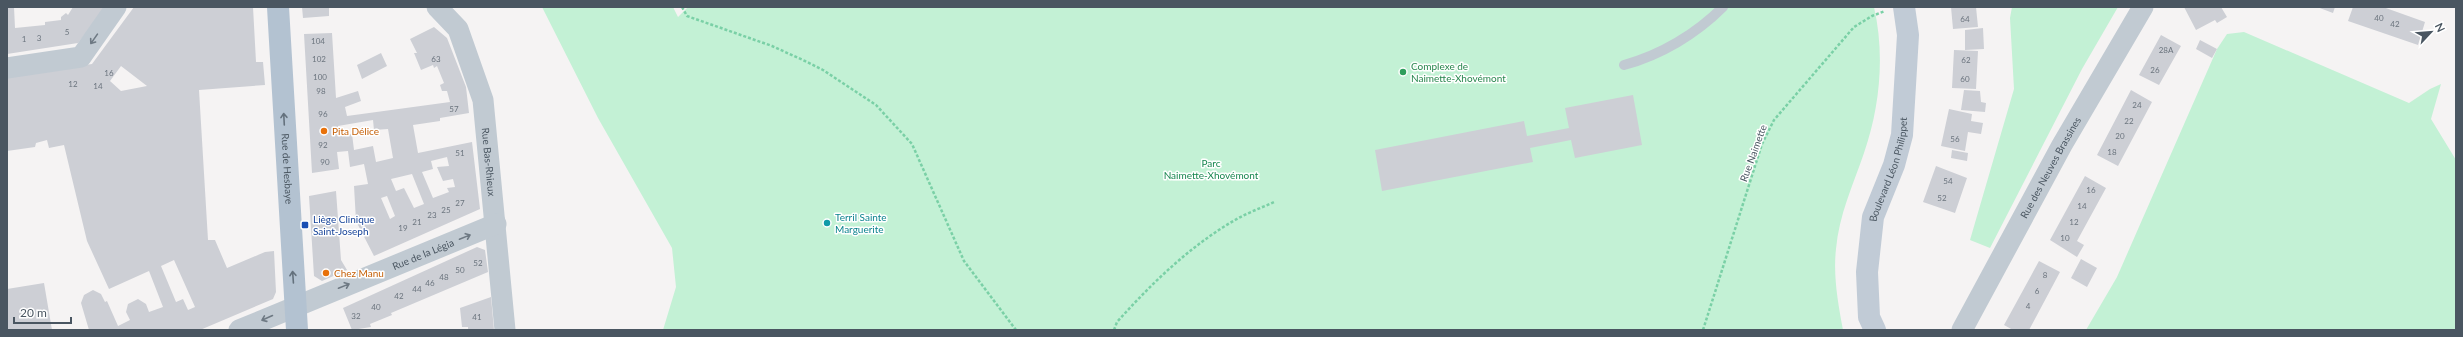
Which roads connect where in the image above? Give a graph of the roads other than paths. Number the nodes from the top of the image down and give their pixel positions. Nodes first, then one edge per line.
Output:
1 (116, 7) edge
2 (278, 7) edge
3 (436, 7) edge
4 (1723, 7) edge
5 (2143, 7) edge
6 (1897, 8) edge
7 (1624, 65) dead end
8 (7, 68) edge
9 (496, 224) junction
10 (295, 306) junction
11 (239, 330) edge
12 (297, 330) edge
13 (505, 330) edge
14 (1875, 330) edge
15 (1962, 330) edge

1 -> 8 street
10 -> 2 main road, Rue de Hesbaye
3 - 9 street, Rue Bas-Rhieux
4 - 7 lane
5 - 15 street, Rue des Neuves Brassines
6 - 14 street, Boulevard Léon Philippet
10 -> 9 street, Rue de la Légia
9 - 13 street, Rue Bas-Rhieux
10 -> 11 street, Rue de la Légia
10 - 12 main road, Rue de Hesbaye

